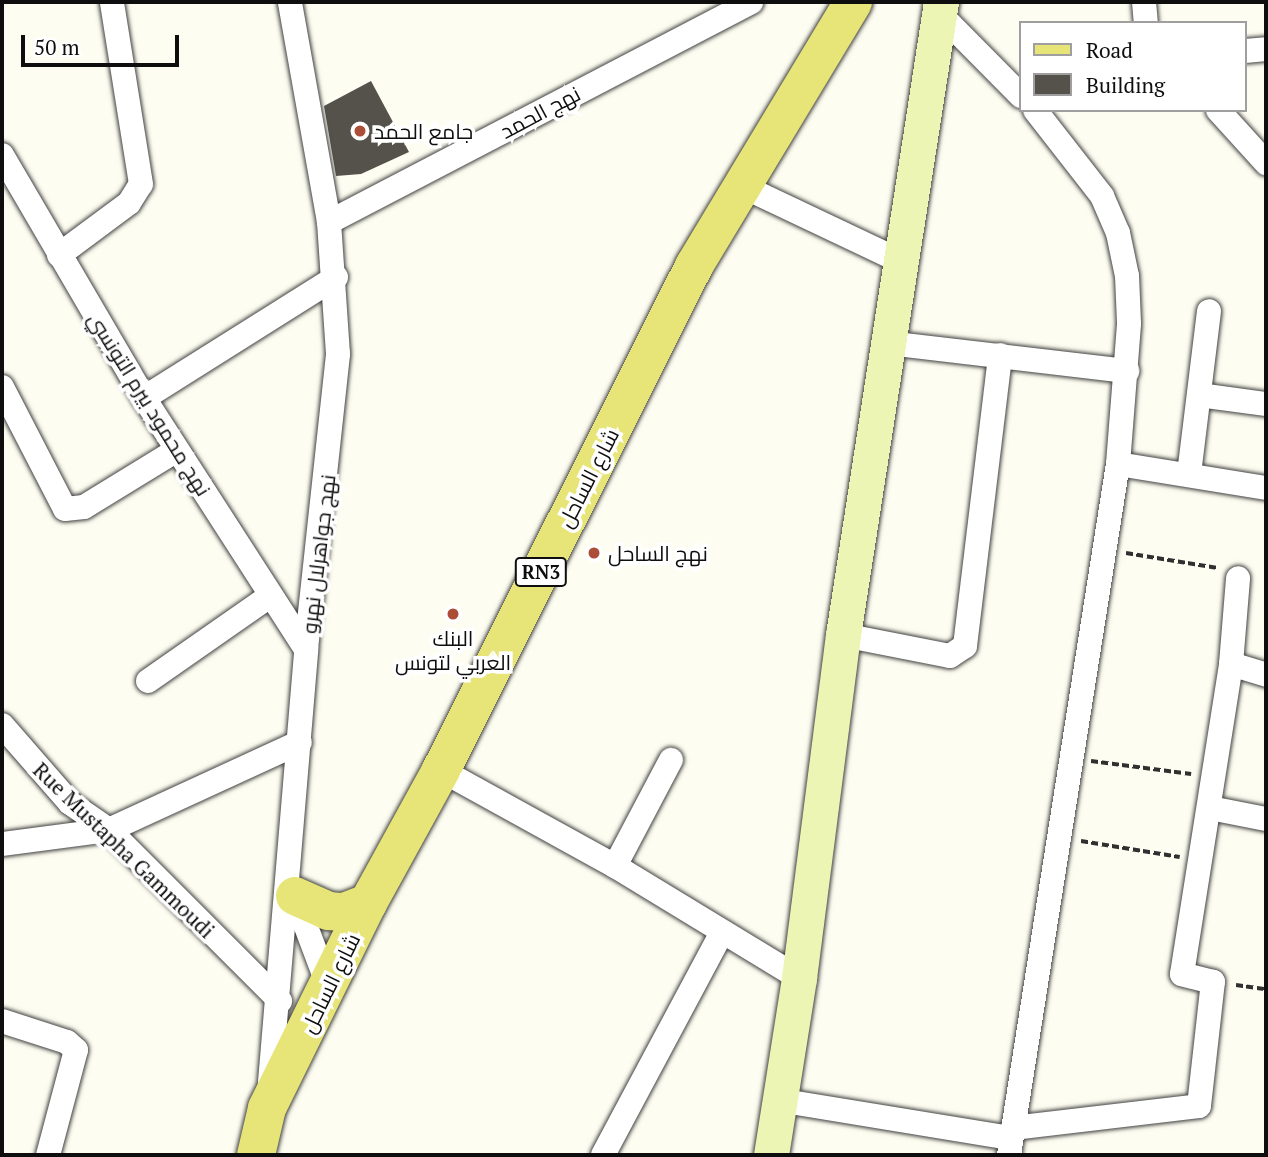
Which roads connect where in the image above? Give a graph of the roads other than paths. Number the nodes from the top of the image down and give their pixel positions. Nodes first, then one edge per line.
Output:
1 (111, 2) edge
2 (290, 2) edge
3 (751, 2) edge
4 (853, 2) edge
5 (1144, 2) edge
6 (940, 7) edge
7 (1146, 21) edge
8 (1266, 49) edge
9 (1247, 51) edge
10 (1020, 95) edge
11 (1220, 112) edge
12 (1051, 115) edge
13 (2, 155) edge
14 (1266, 163) edge
15 (740, 185) junction
16 (328, 222) junction
17 (59, 256) junction
18 (904, 263) junction
19 (336, 277) junction
20 (1209, 311) dead end
21 (888, 343) junction
22 (1000, 355) junction
23 (1127, 371) junction
24 (2, 387) edge
25 (1199, 395) junction
26 (144, 398) junction
27 (1266, 404) edge
28 (177, 450) junction
29 (1118, 464) junction
30 (1189, 474) junction
31 (1266, 488) edge
32 (1238, 578) road end
33 (271, 596) junction
34 (843, 635) junction
35 (306, 649) junction
36 (1231, 664) junction
37 (1266, 675) edge
38 (148, 681) dead end
39 (2, 725) edge
40 (300, 742) junction
41 (671, 761) dead end
42 (441, 770) junction
43 (1210, 808) junction
44 (1266, 819) edge
45 (109, 830) junction
46 (2, 844) edge
47 (615, 866) junction
48 (292, 887) junction
49 (368, 903) junction
50 (722, 932) junction
51 (799, 978) junction
52 (329, 988) junction
53 (280, 1001) junction
54 (2, 1021) edge
55 (778, 1100) junction
56 (267, 1108) junction
57 (1011, 1140) edge
58 (48, 1155) edge
59 (256, 1155) edge
60 (603, 1155) edge
61 (771, 1155) edge

1 - 17 street
2 - 16 street, نهج جواهرلال نهرو
3 - 16 street, نهج الحمد
4 - 15 main road, شارع الساحل / RN3
5 - 7 street
6 - 10 street
6 - 18 street
8 - 9 street
11 - 14 street
12 - 23 street
13 - 17 street, نهج محمود بيرم التونسي
15 - 18 street
15 - 42 main road, شارع الساحل / RN3
16 - 19 street, نهج جواهرلال نهرو
17 - 26 street, نهج محمود بيرم التونسي
18 - 21 street
19 - 26 street
19 - 35 street, نهج جواهرلال نهرو
20 - 25 street
21 - 22 street
21 - 34 street
22 - 23 street
22 - 34 street
23 - 29 street
24 - 28 street
25 - 27 street
25 - 30 street
26 - 28 street, نهج محمود بيرم التونسي
28 - 33 street, نهج محمود بيرم التونسي
29 - 30 street
29 - 57 street
30 - 31 street
32 - 36 street
33 - 35 street, نهج محمود بيرم التونسي
33 - 38 street
34 - 51 street
35 - 40 street, نهج جواهرلال نهرو
36 - 37 street
36 - 43 street
39 - 45 street, Rue Mustapha Gammoudi
40 - 45 street
40 - 48 street, نهج جواهرلال نهرو
41 - 47 street
42 - 47 street
42 - 49 main road, شارع الساحل / RN3
43 - 44 street
43 - 57 street
45 - 46 street
45 - 53 street, Rue Mustapha Gammoudi
47 - 50 street
48 - 49 main road
48 - 52 street
48 - 53 street, نهج جواهرلال نهرو
49 - 52 main road, شارع الساحل / RN3
50 - 51 street
50 - 60 street
51 - 55 street
52 - 56 main road, شارع الساحل / RN3
53 - 56 street, نهج جواهرلال نهرو
54 - 58 street
55 - 57 street
55 - 61 street
56 - 59 main road, شارع الساحل / RN3

